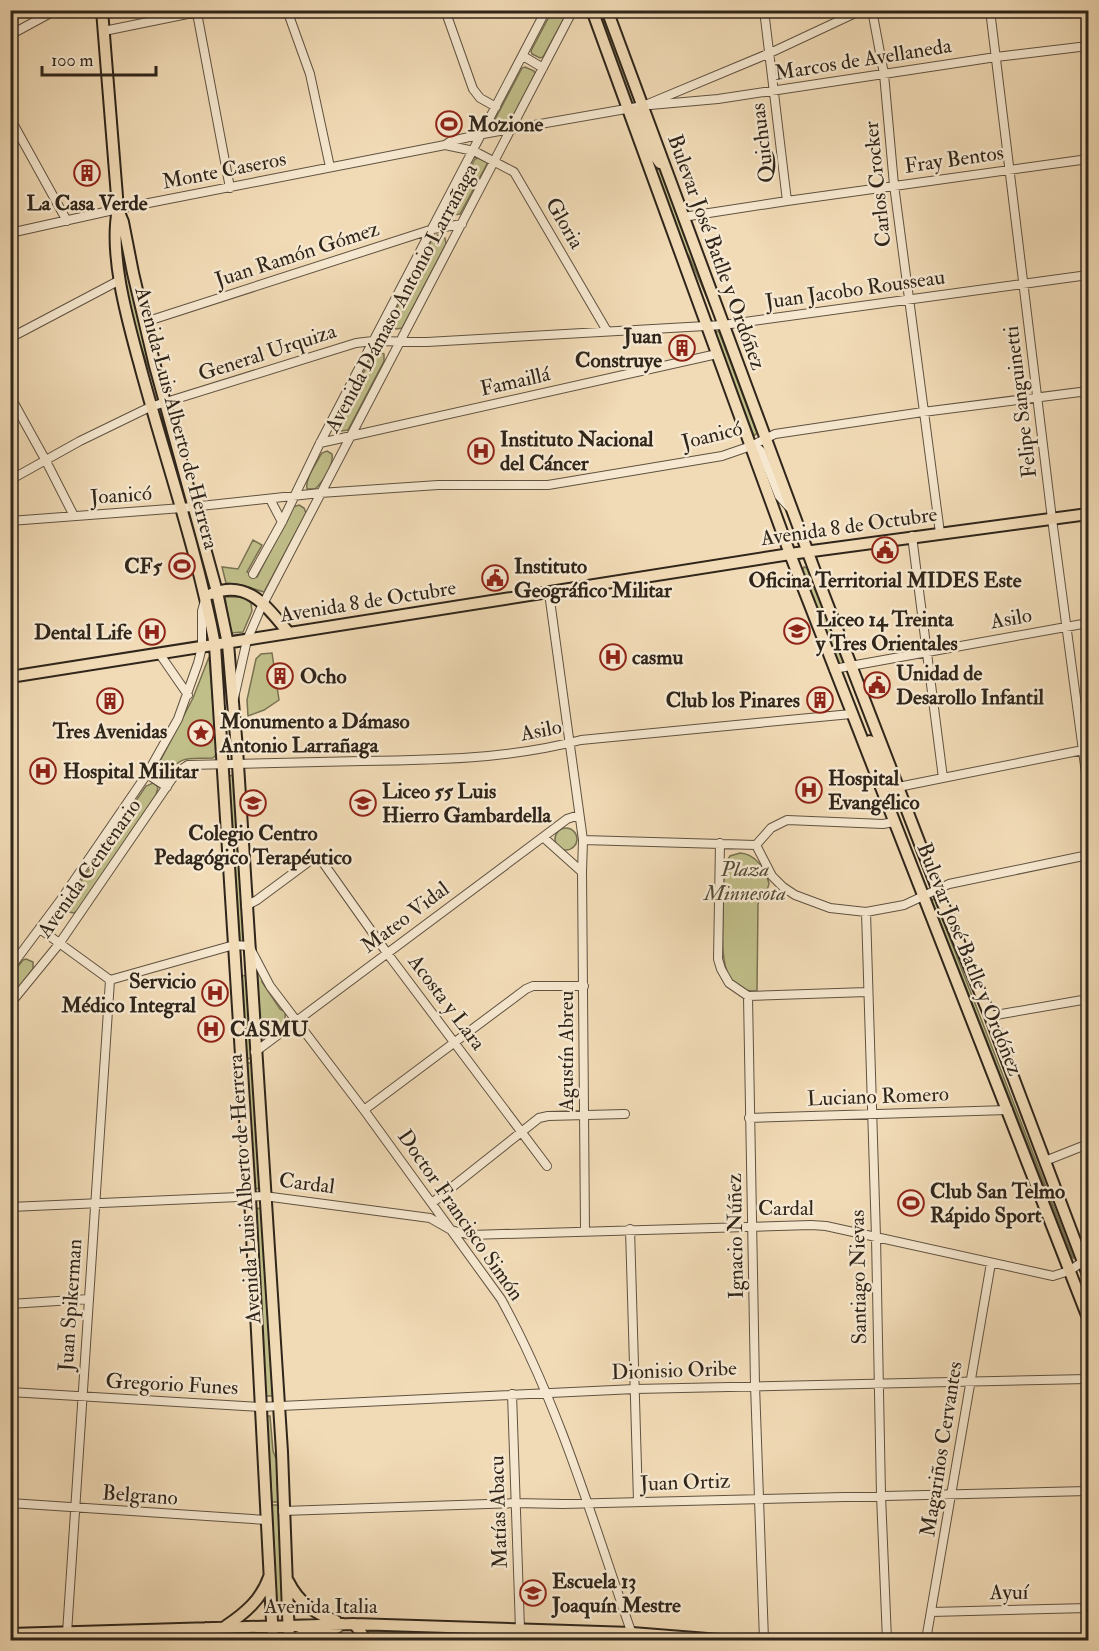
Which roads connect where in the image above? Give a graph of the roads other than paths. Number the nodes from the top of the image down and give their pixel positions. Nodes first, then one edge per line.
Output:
1 (56, 10) edge
2 (102, 10) edge
3 (207, 10) edge
4 (287, 10) edge
5 (445, 10) edge
6 (546, 10) edge
7 (573, 10) edge
8 (592, 10) edge
9 (608, 10) edge
10 (765, 10) edge
11 (862, 10) edge
12 (872, 10) edge
13 (990, 10) edge
14 (197, 13) junction
15 (104, 31) junction
16 (10, 35) edge
17 (1089, 46) edge
18 (770, 53) junction
19 (523, 56) junction
20 (996, 57) junction
21 (543, 68) junction
22 (884, 74) junction
23 (774, 91) junction
24 (643, 106) junction
25 (496, 107) junction
26 (627, 109) junction
27 (10, 117) edge
28 (512, 129) junction
29 (483, 134) junction
30 (445, 145) junction
31 (474, 151) junction
32 (1089, 159) edge
33 (496, 161) junction
34 (330, 166) junction
35 (666, 170) junction
36 (1008, 170) junction
37 (894, 185) junction
38 (230, 188) junction
39 (787, 201) junction
40 (118, 209) junction
41 (683, 217) junction
42 (67, 221) junction
43 (462, 224) junction
44 (433, 229) junction
45 (10, 233) edge
46 (677, 248) junction
47 (1089, 275) edge
48 (120, 280) junction
49 (1024, 284) junction
50 (909, 300) junction
51 (145, 322) junction
52 (723, 325) junction
53 (707, 326) junction
54 (607, 331) junction
55 (10, 338) edge
56 (373, 341) junction
57 (399, 342) junction
58 (717, 354) junction
59 (1089, 391) edge
60 (10, 396) edge
61 (1038, 398) junction
62 (166, 403) junction
63 (150, 407) junction
64 (923, 412) junction
65 (350, 436) junction
66 (765, 438) junction
67 (320, 443) junction
68 (751, 446) junction
69 (46, 461) junction
70 (10, 480) edge
71 (320, 493) junction
72 (295, 497) junction
73 (270, 500) junction
74 (195, 507) junction
75 (182, 508) junction
76 (791, 508) junction
77 (1089, 514) edge
78 (74, 516) junction
79 (1052, 519) junction
80 (10, 521) edge
81 (282, 522) junction
82 (940, 533) junction
83 (912, 536) junction
84 (808, 552) junction
85 (790, 554) junction
86 (253, 574) dead end
87 (218, 592) junction
88 (549, 592) junction
89 (205, 599) junction
90 (263, 603) junction
91 (1089, 623) edge
92 (1067, 626) junction
93 (289, 633) junction
94 (247, 640) junction
95 (228, 644) junction
96 (215, 645) junction
97 (202, 647) junction
98 (926, 651) junction
99 (159, 653) junction
100 (851, 666) junction
101 (834, 669) junction
102 (10, 677) edge
103 (188, 694) junction
104 (233, 702) junction
105 (853, 717) junction
106 (569, 743) junction
107 (1086, 749) edge
108 (224, 764) junction
109 (237, 764) junction
110 (147, 774) junction
111 (943, 778) junction
112 (167, 787) junction
113 (898, 787) junction
114 (1089, 788) edge
115 (579, 815) junction
116 (894, 822) junction
117 (543, 837) junction
118 (583, 840) junction
119 (720, 843) junction
120 (756, 845) junction
121 (1089, 855) edge
122 (582, 872) junction
123 (937, 889) junction
124 (924, 896) junction
125 (246, 906) junction
126 (866, 912) junction
127 (40, 929) junction
128 (59, 944) junction
129 (234, 945) junction
130 (249, 946) junction
131 (387, 953) junction
132 (10, 968) edge
133 (110, 980) junction
134 (584, 986) junction
135 (867, 992) junction
136 (748, 996) junction
137 (1089, 999) edge
138 (10, 1004) edge
139 (990, 1016) junction
140 (297, 1020) junction
141 (455, 1043) junction
142 (255, 1052) junction
143 (364, 1110) junction
144 (1008, 1110) junction
145 (625, 1114) dead end
146 (585, 1115) junction
147 (871, 1115) junction
148 (749, 1118) junction
149 (521, 1133) junction
150 (1089, 1144) edge
151 (1045, 1161) junction
152 (547, 1166) dead end
153 (264, 1196) junction
154 (250, 1197) junction
155 (95, 1203) junction
156 (432, 1203) junction
157 (10, 1207) edge
158 (430, 1218) junction
159 (753, 1226) junction
160 (630, 1229) junction
161 (451, 1230) junction
162 (585, 1230) junction
163 (876, 1237) junction
164 (1086, 1260) edge
165 (991, 1263) junction
166 (1069, 1271) junction
167 (1089, 1275) edge
168 (89, 1299) junction
169 (10, 1304) edge
170 (1089, 1318) edge
171 (1089, 1380) edge
172 (970, 1382) junction
173 (878, 1383) junction
174 (755, 1385) junction
175 (635, 1389) junction
176 (10, 1392) edge
177 (546, 1392) junction
178 (513, 1394) junction
179 (82, 1397) junction
180 (278, 1405) junction
181 (260, 1407) junction
182 (1089, 1491) edge
183 (951, 1493) junction
184 (881, 1495) junction
185 (759, 1498) junction
186 (638, 1501) junction
187 (10, 1503) edge
188 (515, 1503) junction
189 (586, 1503) junction
190 (75, 1509) junction
191 (283, 1511) junction
192 (267, 1520) junction
193 (271, 1574) junction
194 (286, 1577) junction
195 (1089, 1608) edge
196 (931, 1612) junction
197 (348, 1624) junction
198 (273, 1625) junction
199 (288, 1625) junction
200 (226, 1626) junction
201 (206, 1628) junction
202 (520, 1629) junction
203 (67, 1633) junction
204 (10, 1635) edge
205 (633, 1637) edge
206 (201, 1641) edge
207 (273, 1641) edge
208 (280, 1641) edge
209 (290, 1641) edge
210 (362, 1641) edge
211 (720, 1641) edge
212 (764, 1641) edge
213 (887, 1641) edge
214 (926, 1641) edge

1 - 16 street
2 - 15 main road, Avenida Luis Alberto de Herrera
3 - 14 street
4 - 34 street
5 - 25 street
6 - 19 street, Avenida Dámaso Antonio Larrañaga
7 - 21 street, Avenida Dámaso Antonio Larrañaga
8 - 26 main road, Bulevar José Batlle y Ordóñez
9 - 24 main road, Bulevar José Batlle y Ordóñez
10 - 18 street, Quichuas
11 - 18 street, Monte Caseros
12 - 22 street, Carlos Crocker
13 - 20 street, Felipe Sanguinetti
14 - 15 street
14 - 38 street
15 - 40 main road, Avenida Luis Alberto de Herrera
17 - 20 street, Marcos de Avellaneda
18 - 23 street, Quichuas
18 - 24 street, Monte Caseros
19 - 21 street
19 - 25 street, Avenida Dámaso Antonio Larrañaga
20 - 22 street, Marcos de Avellaneda
20 - 36 street, Felipe Sanguinetti
21 - 28 street, Avenida Dámaso Antonio Larrañaga
22 - 23 street, Marcos de Avellaneda
22 - 37 street, Carlos Crocker
23 - 24 street, Marcos de Avellaneda
23 - 39 street, Quichuas
24 - 26 street, Monte Caseros
24 - 35 main road, Bulevar José Batlle y Ordóñez
25 - 29 street, Avenida Dámaso Antonio Larrañaga
26 - 28 street, Monte Caseros
26 - 35 main road
26 - 46 main road, Bulevar José Batlle y Ordóñez
27 - 42 street
28 - 29 street, Monte Caseros
28 - 33 street, Avenida Dámaso Antonio Larrañaga
29 - 30 street, Monte Caseros
29 - 31 street, Avenida Dámaso Antonio Larrañaga
30 - 31 street, Monte Caseros
30 - 34 street, Monte Caseros
31 - 33 street, Gloria
31 - 44 street, Avenida Dámaso Antonio Larrañaga
32 - 36 street, Fray Bentos
33 - 43 street, Avenida Dámaso Antonio Larrañaga
33 - 54 street, Gloria
34 - 38 street, Monte Caseros
35 - 41 main road, Bulevar José Batlle y Ordóñez
36 - 37 street, Fray Bentos
36 - 49 street, Felipe Sanguinetti
37 - 39 street, Fray Bentos
37 - 50 street, Carlos Crocker
38 - 40 street, Monte Caseros
39 - 41 street, Fray Bentos
40 - 42 street, Monte Caseros
40 - 48 main road, Avenida Luis Alberto de Herrera
40 - 51 main road, Avenida Luis Alberto de Herrera
41 - 52 main road, Bulevar José Batlle y Ordóñez
42 - 45 street, Monte Caseros
43 - 44 street, Juan Ramón Gómez
43 - 57 street, Avenida Dámaso Antonio Larrañaga
44 - 51 street, Juan Ramón Gómez
44 - 56 street, Avenida Dámaso Antonio Larrañaga
46 - 52 main road
46 - 53 main road, Bulevar José Batlle y Ordóñez
47 - 49 street, Juan Jacobo Rousseau
48 - 55 street
48 - 63 main road, Avenida Luis Alberto de Herrera
49 - 50 street, Juan Jacobo Rousseau
49 - 61 street, Felipe Sanguinetti
50 - 52 street, Juan Jacobo Rousseau
50 - 64 street, Carlos Crocker
51 - 62 main road, Avenida Luis Alberto de Herrera
52 - 53 street, Juan Jacobo Rousseau
52 - 66 main road, Bulevar José Batlle y Ordóñez
53 - 54 street, Juan Jacobo Rousseau
53 - 58 main road, Bulevar José Batlle y Ordóñez
54 - 57 street, Juan Jacobo Rousseau
56 - 57 street, Juan Jacobo Rousseau
56 - 62 street, General Urquiza
56 - 67 street, Avenida Dámaso Antonio Larrañaga
57 - 65 street, Avenida Dámaso Antonio Larrañaga
58 - 65 street, Famaillá
58 - 68 main road, Bulevar José Batlle y Ordóñez
59 - 61 street, Joanicó
60 - 69 street
61 - 64 street, Joanicó
61 - 79 street, Felipe Sanguinetti
62 - 63 street, General Urquiza
62 - 74 main road, Avenida Luis Alberto de Herrera
63 - 69 street, General Urquiza
63 - 75 main road, Avenida Luis Alberto de Herrera
64 - 66 street, Joanicó
64 - 82 street, Carlos Crocker
65 - 67 street, Famaillá
65 - 71 street, Avenida Dámaso Antonio Larrañaga
66 - 68 street, Joanicó
66 - 76 main road, Bulevar José Batlle y Ordóñez
67 - 72 street, Avenida Dámaso Antonio Larrañaga
68 - 71 street, Joanicó
68 - 76 street, Bulevar José Batlle y Ordóñez
68 - 85 main road, Bulevar José Batlle y Ordóñez
69 - 70 street, General Urquiza
69 - 78 street
71 - 72 street, Joanicó
71 - 90 street, Avenida Dámaso Antonio Larrañaga
72 - 73 street, Joanicó
72 - 81 street, Avenida Dámaso Antonio Larrañaga
73 - 74 street, Joanicó
73 - 81 street
74 - 75 street, Joanicó
74 - 87 main road, Avenida Luis Alberto de Herrera
75 - 78 street, Joanicó
75 - 89 main road, Avenida Luis Alberto de Herrera
76 - 84 main road, Bulevar José Batlle y Ordóñez
77 - 79 main road, Avenida 8 de Octubre
78 - 80 street, Joanicó
79 - 82 main road, Avenida 8 de Octubre
79 - 92 street, Felipe Sanguinetti
81 - 86 street, Avenida Dámaso Antonio Larrañaga
82 - 83 main road, Avenida 8 de Octubre
83 - 84 main road, Avenida 8 de Octubre
83 - 98 street
84 - 85 main road, Avenida 8 de Octubre
84 - 100 main road, Bulevar José Batlle y Ordóñez
85 - 88 main road, Avenida 8 de Octubre
85 - 101 main road, Bulevar José Batlle y Ordóñez
87 - 89 main road
87 - 90 main road
87 - 95 main road, Avenida Luis Alberto de Herrera
88 - 93 main road, Avenida 8 de Octubre
88 - 106 street, Agustín Abreu
89 - 96 main road, Avenida Luis Alberto de Herrera
89 - 97 street, Avenida Luis Alberto de Herrera
90 - 93 main road
90 - 94 street, Avenida Dámaso Antonio Larrañaga
91 - 92 street, Asilo
92 - 98 street, Asilo
92 - 107 street, Felipe Sanguinetti
93 - 94 main road, Avenida 8 de Octubre
94 - 95 main road, Avenida 8 de Octubre
94 - 104 street, Avenida Dámaso Antonio Larrañaga
95 - 96 main road, Avenida 8 de Octubre
95 - 104 main road, Avenida Luis Alberto de Herrera
96 - 97 main road, Avenida 8 de Octubre
96 - 108 main road, Avenida Luis Alberto de Herrera
97 - 99 main road, Avenida 8 de Octubre
97 - 103 street, Avenida Centenario
98 - 100 street, Asilo
98 - 111 street
99 - 102 main road, Avenida 8 de Octubre
99 - 103 street
100 - 101 street, Asilo
100 - 113 main road, Bulevar José Batlle y Ordóñez
101 - 105 main road, Bulevar José Batlle y Ordóñez
103 - 110 street, Avenida Centenario
104 - 109 main road, Avenida Luis Alberto de Herrera
105 - 106 street, Asilo
105 - 113 main road
105 - 116 main road, Bulevar José Batlle y Ordóñez
106 - 109 street, Asilo
106 - 115 street, Agustín Abreu
107 - 111 street
107 - 114 street, Felipe Sanguinetti
108 - 109 street, Avenida Centenario
108 - 112 street, Avenida Centenario
108 - 129 main road, Avenida Luis Alberto de Herrera
109 - 125 main road, Avenida Luis Alberto de Herrera
110 - 112 street
110 - 127 street, Avenida Centenario
111 - 113 street
112 - 128 street, Avenida Centenario
113 - 123 main road, Bulevar José Batlle y Ordóñez
115 - 117 street, Mateo Vidal
115 - 118 street, Agustín Abreu
116 - 120 street
116 - 124 main road, Bulevar José Batlle y Ordóñez
117 - 122 street
117 - 131 street, Mateo Vidal
118 - 119 street
118 - 122 street, Agustín Abreu
119 - 120 street
119 - 136 street
120 - 126 street
121 - 123 street
122 - 134 street, Agustín Abreu
123 - 124 street
123 - 139 main road, Bulevar José Batlle y Ordóñez
124 - 126 street
124 - 144 main road, Bulevar José Batlle y Ordóñez
125 - 130 main road, Avenida Luis Alberto de Herrera
125 - 131 street, Acosta y Lara
126 - 135 street, Santiago Nievas
127 - 128 street
127 - 132 street, Avenida Centenario
128 - 133 street
128 - 138 street, Avenida Centenario
129 - 130 street
129 - 133 street
129 - 154 main road, Avenida Luis Alberto de Herrera
130 - 140 street, Doctor Francisco Simón
130 - 142 main road, Avenida Luis Alberto de Herrera
131 - 140 street, Mateo Vidal
131 - 141 street, Acosta y Lara
133 - 155 street, Juan Spikerman
134 - 141 street
134 - 146 street, Agustín Abreu
135 - 136 street
135 - 147 street, Santiago Nievas
136 - 148 street, Ignacio Núñez
137 - 139 street
139 - 151 main road, Bulevar José Batlle y Ordóñez
140 - 142 street, Mateo Vidal
140 - 143 street, Doctor Francisco Simón
141 - 143 street
141 - 149 street, Acosta y Lara
142 - 153 main road, Avenida Luis Alberto de Herrera
143 - 156 street, Doctor Francisco Simón
144 - 147 street, Luciano Romero
144 - 166 main road, Bulevar José Batlle y Ordóñez
145 - 146 street
146 - 149 street
146 - 162 street, Agustín Abreu
147 - 148 street, Luciano Romero
147 - 163 street, Santiago Nievas
148 - 159 street, Ignacio Núñez
149 - 152 street, Acosta y Lara
149 - 156 street
150 - 151 street
151 - 164 main road, Bulevar José Batlle y Ordóñez
153 - 154 street, Cardal
153 - 158 street, Cardal
153 - 180 main road, Avenida Luis Alberto de Herrera
154 - 155 street, Cardal
154 - 181 main road, Avenida Luis Alberto de Herrera
155 - 157 street, Cardal
155 - 168 street, Juan Spikerman
156 - 158 street
156 - 161 street, Doctor Francisco Simón
158 - 161 street, Cardal
159 - 160 street, Cardal
159 - 163 street, Cardal
159 - 174 street, Ignacio Núñez
160 - 162 street, Cardal
160 - 175 street
161 - 162 street, Cardal
161 - 177 street, Doctor Francisco Simón
163 - 165 street, Cardal
163 - 173 street, Santiago Nievas
164 - 166 street
164 - 167 main road, Bulevar José Batlle y Ordóñez
165 - 166 street, Cardal
165 - 172 street, Magariños Cervantes
166 - 170 main road, Bulevar José Batlle y Ordóñez
168 - 169 street
168 - 179 street, Juan Spikerman
171 - 172 street, Dionisio Oribe
172 - 173 street, Dionisio Oribe
172 - 183 street, Magariños Cervantes
173 - 174 street, Dionisio Oribe
173 - 184 street, Santiago Nievas
174 - 175 street, Dionisio Oribe
174 - 185 street, Ignacio Núñez
175 - 177 street, Dionisio Oribe
175 - 186 street
176 - 179 street, Gregorio Funes
177 - 178 street, Dionisio Oribe
177 - 189 street, Doctor Francisco Simón
178 - 180 street, Dionisio Oribe
178 - 188 street, Matías Abacu
179 - 181 street, Gregorio Funes
179 - 190 street, Juan Spikerman
180 - 181 street, Dionisio Oribe
180 - 191 main road, Avenida Luis Alberto de Herrera
181 - 192 main road, Avenida Luis Alberto de Herrera
182 - 183 street, Juan Ortiz
183 - 184 street, Juan Ortiz
183 - 196 street, Magariños Cervantes
184 - 185 street, Juan Ortiz
184 - 213 street, Santiago Nievas
185 - 186 street, Juan Ortiz
185 - 212 street, Ignacio Núñez
186 - 189 street, Juan Ortiz
187 - 190 street, Belgrano
188 - 189 street, Juan Ortiz
188 - 191 street, Juan Ortiz
188 - 202 street, Matías Abacu
189 - 205 street, Doctor Francisco Simón
190 - 192 street, Belgrano
190 - 203 street, Juan Spikerman
191 - 194 main road, Avenida Luis Alberto de Herrera
192 - 193 main road, Avenida Luis Alberto de Herrera
193 - 198 main road, Avenida Luis Alberto de Herrera
193 - 200 main road
194 - 197 main road
194 - 199 main road, Avenida Luis Alberto de Herrera
195 - 196 street, Ayuí
196 - 214 street, Magariños Cervantes
197 - 199 main road, Avenida Italia
197 - 202 main road, Avenida Italia
197 - 209 main road
197 - 210 main road
198 - 199 main road, Avenida Italia
198 - 200 main road, Avenida Italia
198 - 207 main road, Avenida Luis Alberto de Herrera
199 - 208 main road
199 - 209 main road, Avenida Luis Alberto de Herrera
200 - 201 main road, Avenida Italia
201 - 203 main road, Avenida Italia
201 - 206 main road
202 - 205 main road, Avenida Italia
203 - 204 main road, Avenida Italia
205 - 211 main road, Avenida Italia

